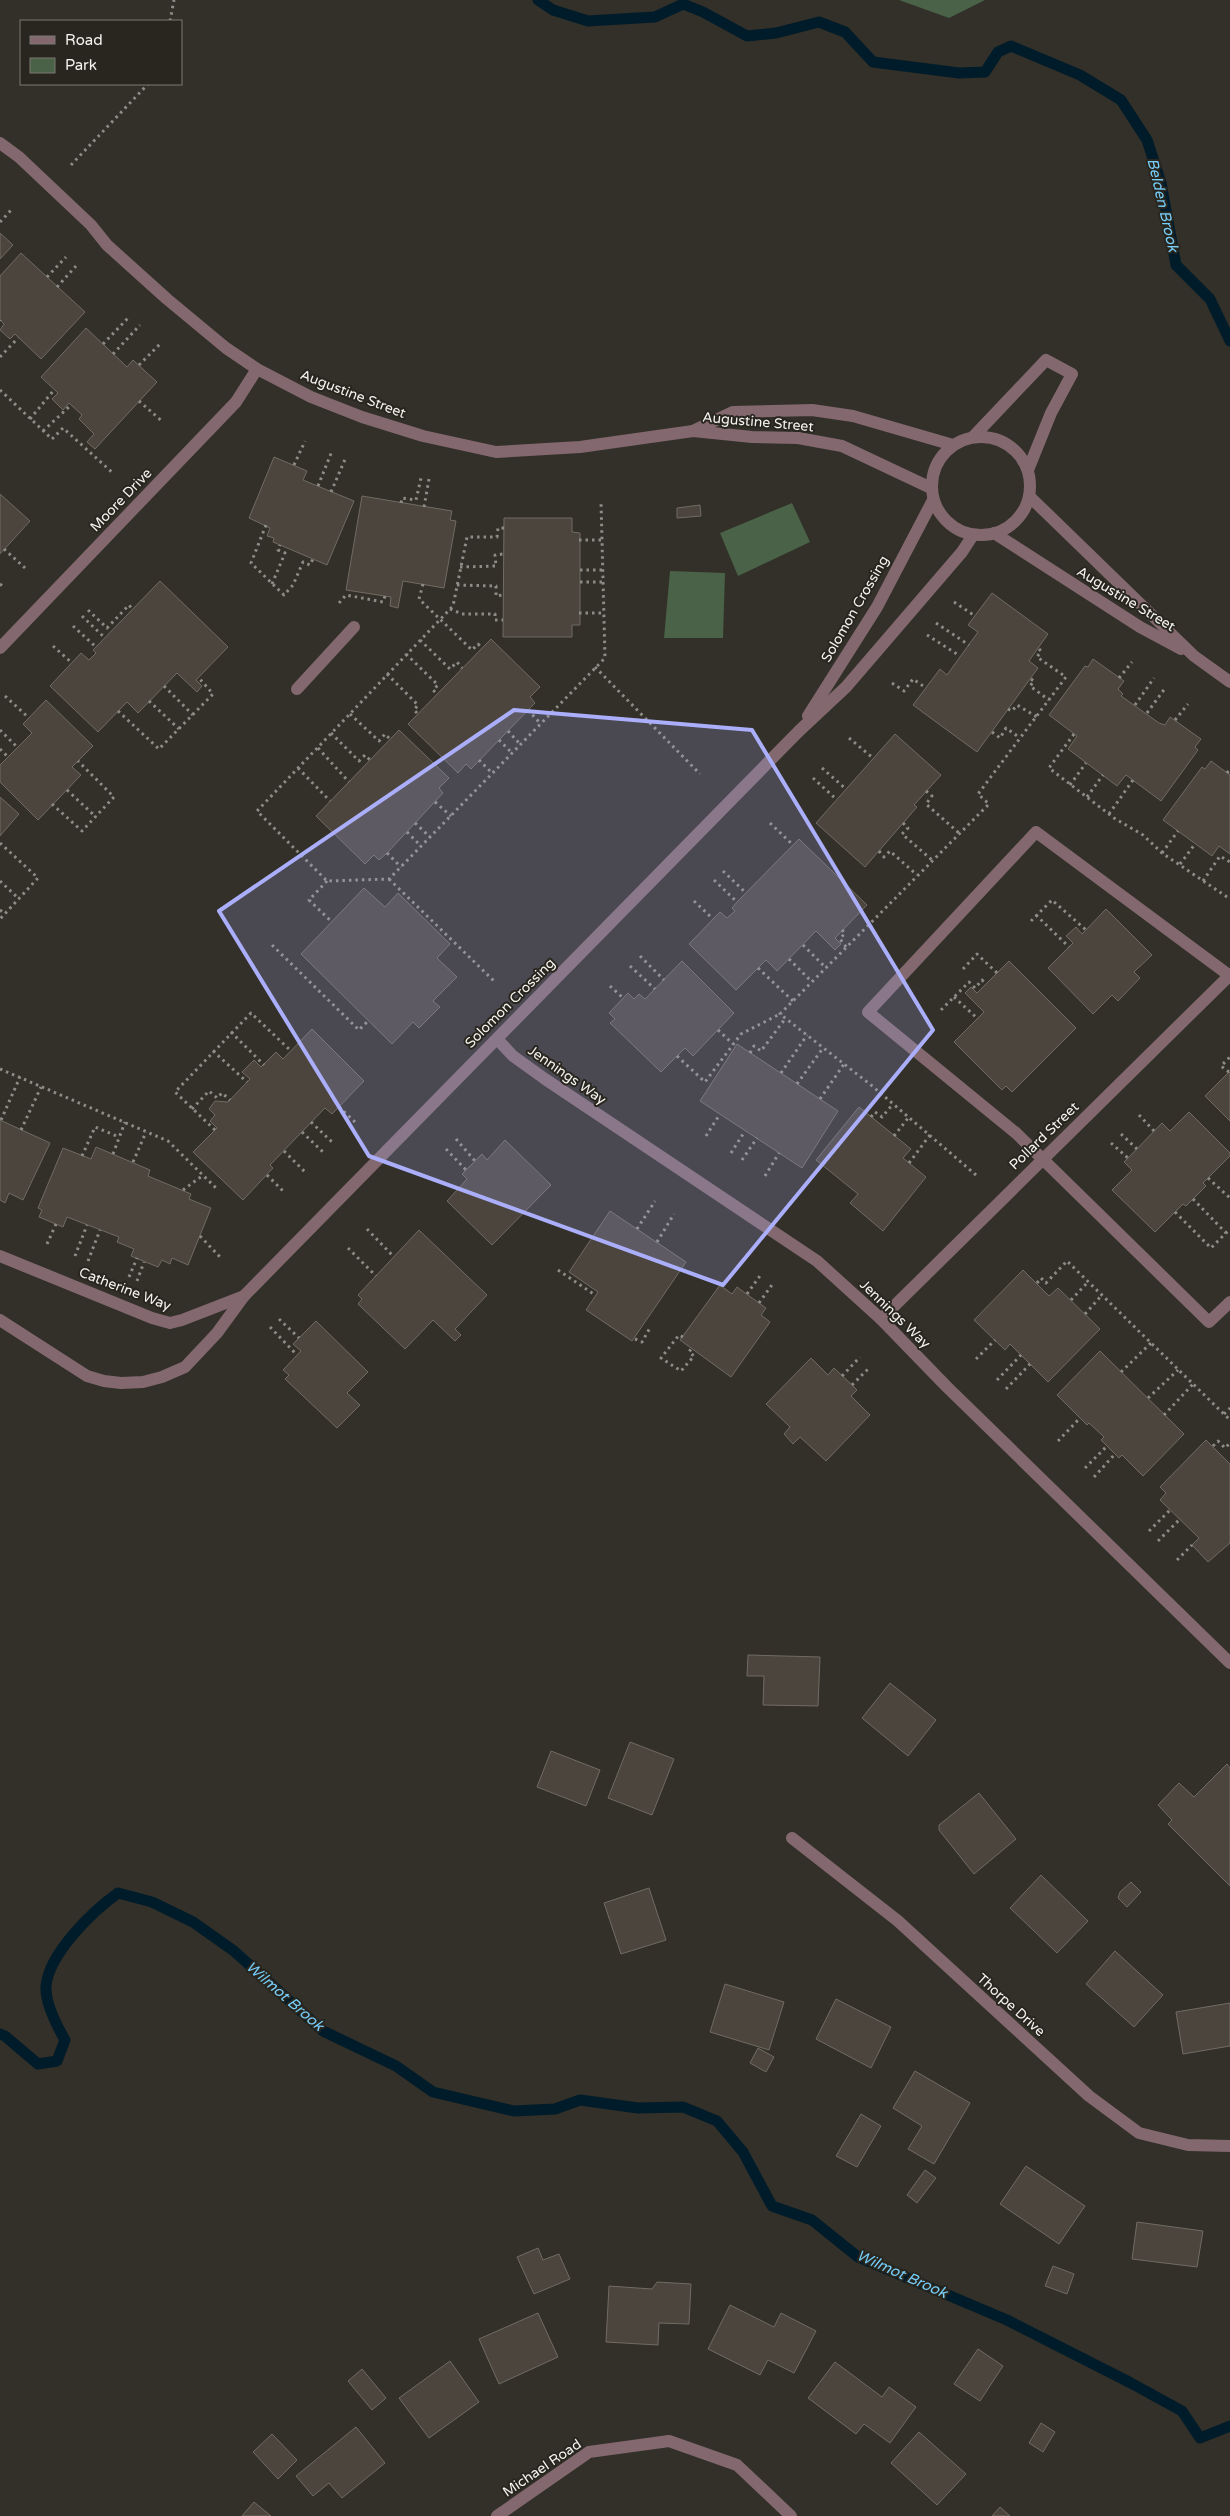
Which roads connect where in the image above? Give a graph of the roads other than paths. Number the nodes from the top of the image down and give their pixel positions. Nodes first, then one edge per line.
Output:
1 (0, 143) edge
2 (257, 370) junction
3 (692, 432) junction
4 (973, 437) junction
5 (953, 444) junction
6 (1028, 470) junction
7 (932, 494) junction
8 (1029, 496) junction
9 (994, 533) junction
10 (973, 535) junction
11 (354, 627) dead end
12 (0, 648) edge
13 (1194, 656) junction
14 (1230, 682) edge
15 (297, 689) dead end
16 (798, 731) junction
17 (1230, 975) edge
18 (497, 1039) junction
19 (1043, 1158) junction
20 (0, 1256) edge
21 (244, 1296) junction
22 (1230, 1302) edge
23 (881, 1319) junction
24 (0, 1320) edge
25 (1228, 1657) edge
26 (792, 1838) dead end
27 (1230, 2146) edge
28 (497, 2516) edge
29 (791, 2516) edge

1 - 2 street, Augustine Street
2 - 3 street, Augustine Street
2 - 12 street, Moore Drive
3 - 5 street, Augustine Street
3 - 7 street, Augustine Street
4 - 5 street
4 - 6 street
4 - 6 street
5 - 7 street
6 - 8 street
7 - 10 street
7 - 16 street, Solomon Crossing
8 - 9 street
8 - 13 street, Augustine Street
9 - 10 street
9 - 13 street, Augustine Street
10 - 16 street, Solomon Crossing
11 - 15 street
13 - 14 street, Augustine Street
16 - 18 street, Solomon Crossing
17 - 19 street, Pollard Street
17 - 19 street
18 - 21 street, Solomon Crossing
18 - 23 street, Jennings Way
19 - 22 street
19 - 23 street, Pollard Street
20 - 21 street, Catherine Way
21 - 24 street
23 - 25 street, Jennings Way
26 - 27 street, Thorpe Drive
28 - 29 street, Michael Road

